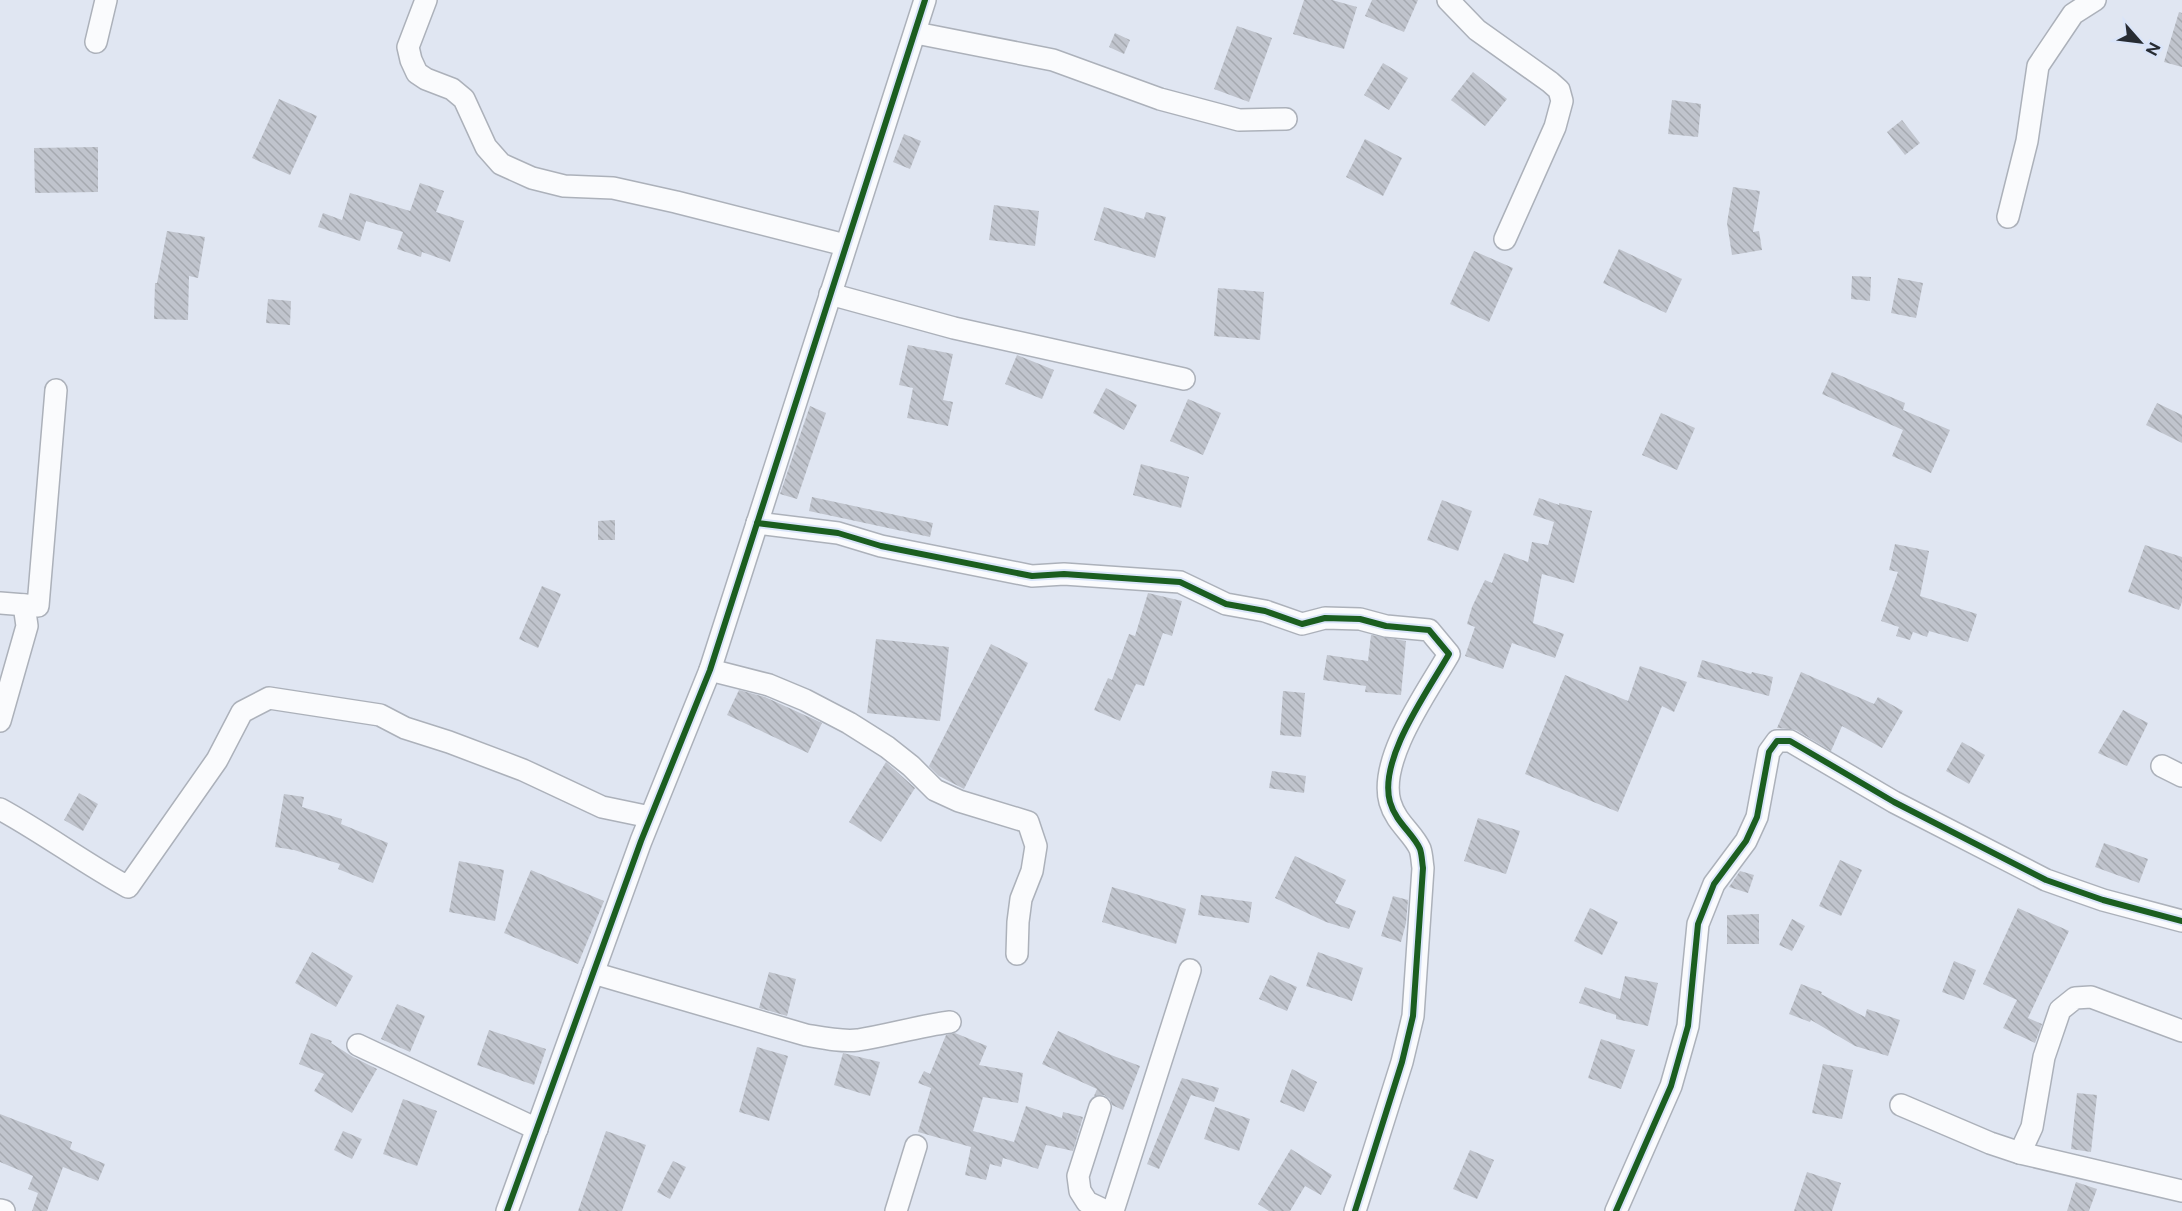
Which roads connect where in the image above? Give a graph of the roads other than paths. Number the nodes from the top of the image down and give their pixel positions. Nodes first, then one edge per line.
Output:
1 (106, 0) edge
2 (426, 0) edge
3 (925, 0) edge
4 (1448, 0) edge
5 (2095, 0) edge
6 (916, 33) junction
7 (96, 42) dead end
8 (1286, 119) dead end
9 (2008, 217) dead end
10 (1505, 239) dead end
11 (845, 245) junction
12 (830, 294) junction
13 (1184, 380) dead end
14 (56, 390) dead end
15 (757, 523) junction
16 (0, 603) edge
17 (24, 605) junction
18 (710, 670) junction
19 (0, 722) edge
20 (2162, 766) dead end
21 (2182, 776) edge
22 (0, 809) edge
23 (650, 817) junction
24 (2182, 921) edge
25 (1017, 954) dead end
26 (1190, 970) dead end
27 (593, 973) junction
28 (950, 1022) dead end
29 (2182, 1031) edge
30 (358, 1045) dead end
31 (1901, 1105) dead end
32 (1100, 1107) dead end
33 (537, 1129) junction
34 (916, 1146) dead end
35 (2020, 1153) junction
36 (2182, 1191) edge
37 (0, 1210) edge
38 (4, 1211) edge
39 (507, 1211) edge
40 (896, 1211) edge
41 (1106, 1211) edge
42 (1113, 1211) edge
43 (1355, 1211) edge
44 (1616, 1211) edge

1 - 7 street
2 - 11 street
3 - 6 street
4 - 10 street
5 - 9 street
6 - 8 street
6 - 11 street
11 - 12 street
12 - 13 street
12 - 15 street
14 - 17 street
15 - 18 street
15 - 43 street
16 - 17 street
17 - 19 street
18 - 23 street
18 - 25 street
20 - 21 street
22 - 23 street
23 - 27 street
24 - 44 street
26 - 42 street
27 - 28 street
27 - 33 street
29 - 35 street
30 - 33 street
31 - 35 street
32 - 41 street
33 - 39 street
34 - 40 street
35 - 36 street
37 - 38 street

